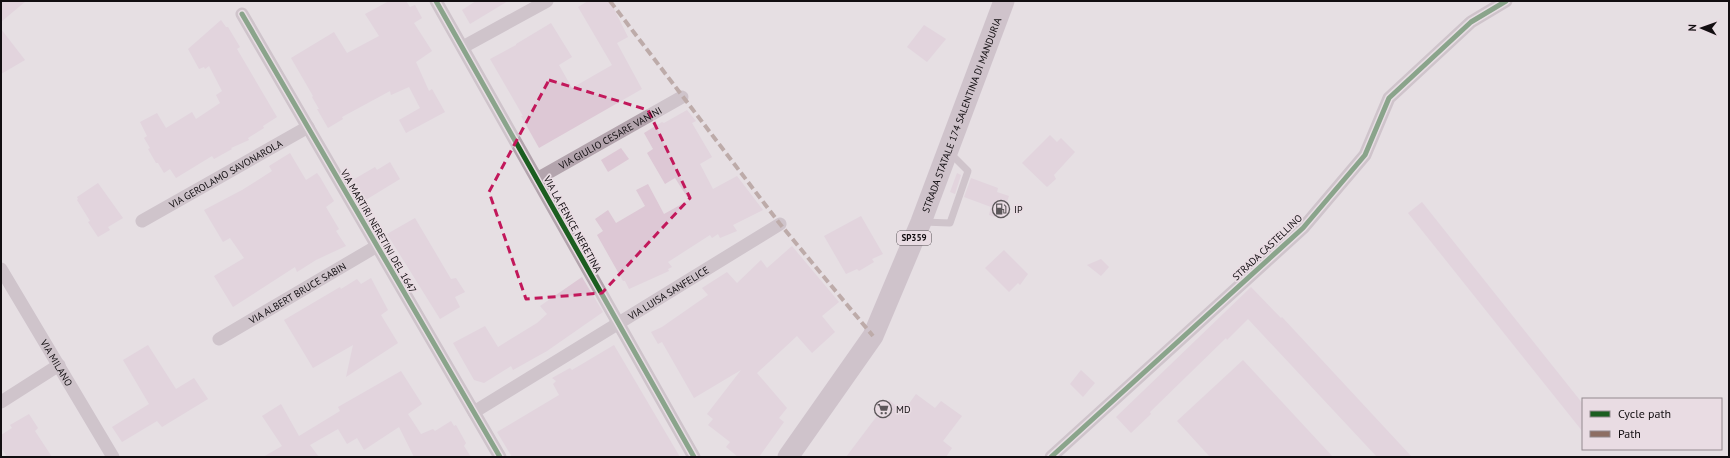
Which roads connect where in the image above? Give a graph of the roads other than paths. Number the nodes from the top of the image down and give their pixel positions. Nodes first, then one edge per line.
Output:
1 (436, 1) edge
2 (547, 1) edge
3 (1004, 1) edge
4 (1506, 1) edge
5 (242, 14) dead end
6 (463, 47) junction
7 (682, 97) dead end
8 (308, 127) junction
9 (948, 151) junction
10 (537, 179) junction
11 (142, 221) dead end
12 (920, 222) junction
13 (780, 224) dead end
14 (377, 246) junction
15 (1, 269) edge
16 (618, 323) junction
17 (218, 340) dead end
18 (58, 365) junction
19 (1, 402) edge
20 (474, 412) junction
21 (113, 457) edge
22 (500, 457) edge
23 (694, 457) edge
24 (788, 457) edge
25 (1051, 457) edge

1 - 6 street, VIA LA FENICE NERETINA
2 - 6 street
3 - 9 main road, STRADA STATALE 174 SALENTINA DI MANDURIA / SP359
4 - 25 street, STRADA CASTELLINO
5 - 8 street, VIA MARTIRI NERETINI DEL 1647
6 - 10 street, VIA LA FENICE NERETINA
7 - 10 street, VIA GIULIO CESARE VANINI
8 - 11 street, VIA GEROLAMO SAVONAROLA
8 - 14 street, VIA MARTIRI NERETINI DEL 1647
9 - 12 main road, STRADA STATALE 174 SALENTINA DI MANDURIA / SP359
9 - 12 lane
10 - 16 street, VIA LA FENICE NERETINA
12 - 24 main road, STRADA STATALE 174 SALENTINA DI MANDURIA / SP359
13 - 16 street, VIA LUISA SANFELICE
14 - 17 street, VIA ALBERT BRUCE SABIN
14 - 20 street, VIA MARTIRI NERETINI DEL 1647
15 - 18 street, VIA MILANO
16 - 20 street, VIA LUISA SANFELICE
16 - 23 street, VIA LA FENICE NERETINA
18 - 19 street
18 - 21 street, VIA MILANO
20 - 22 street, VIA MARTIRI NERETINI DEL 1647

